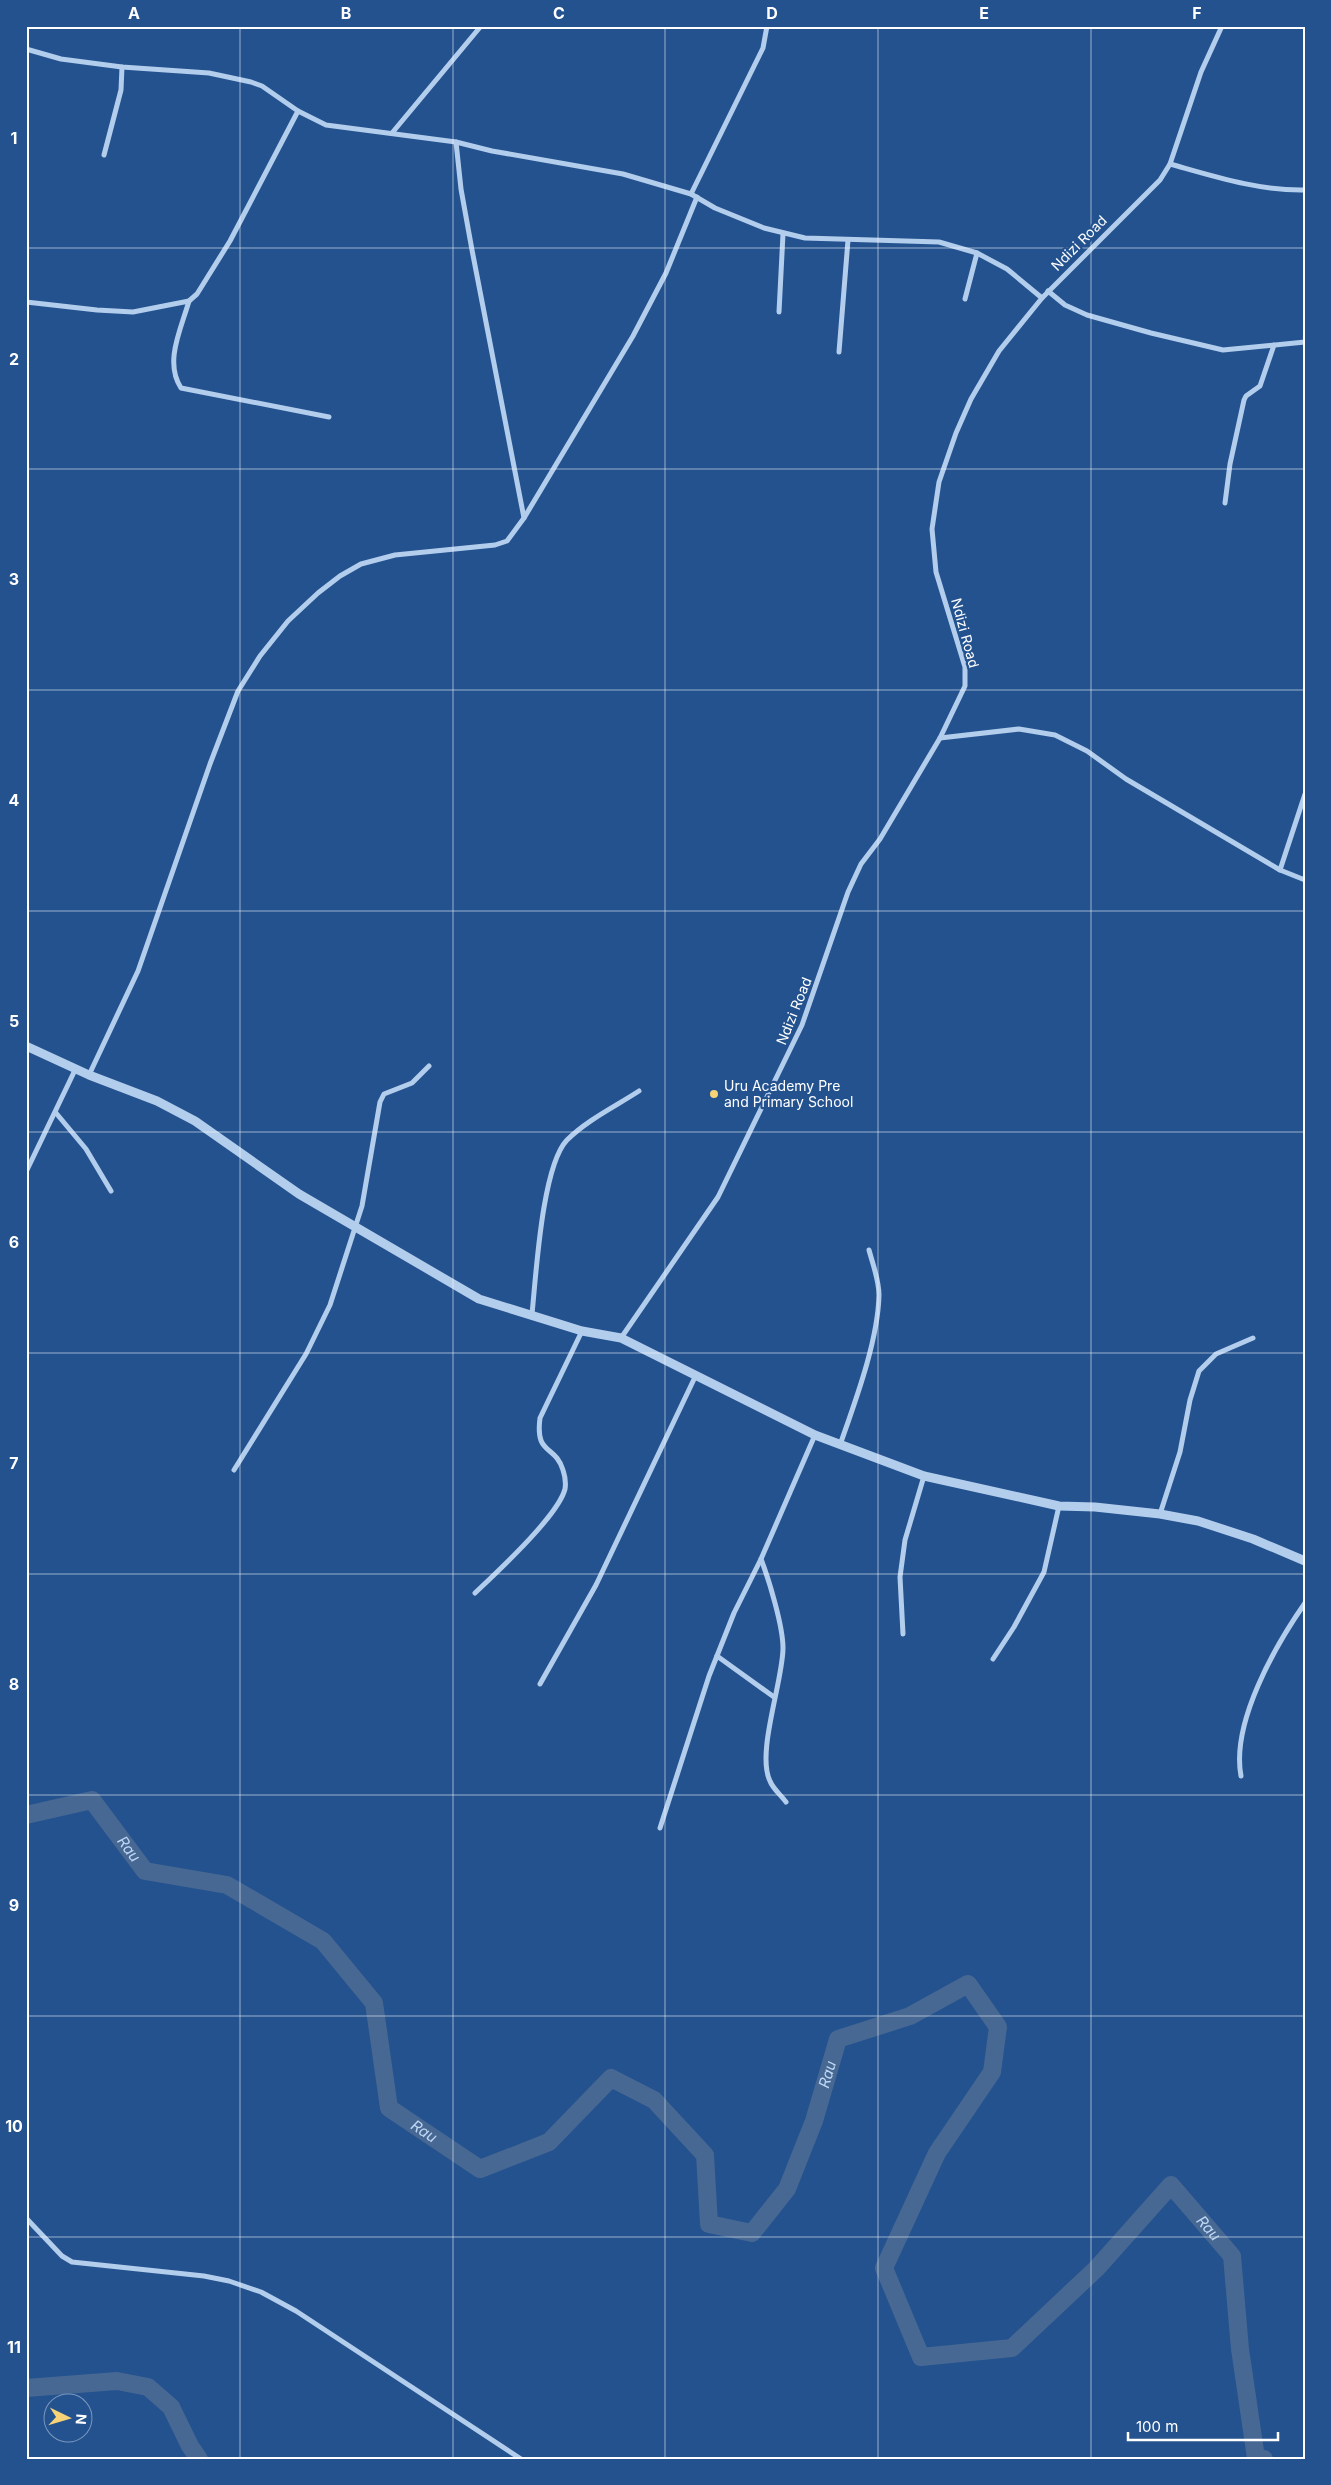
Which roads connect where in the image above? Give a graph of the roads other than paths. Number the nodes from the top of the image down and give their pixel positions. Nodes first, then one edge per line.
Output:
1 (481, 26) edge
2 (767, 26) edge
3 (1222, 26) edge
4 (26, 50) edge
5 (122, 67) junction
6 (298, 111) junction
7 (392, 133) junction
8 (456, 142) junction
9 (104, 155) dead end
10 (1170, 164) junction
11 (1305, 190) edge
12 (691, 194) junction
13 (698, 197) junction
14 (783, 234) junction
15 (848, 240) junction
16 (977, 253) junction
17 (1048, 291) junction
18 (1042, 298) junction
19 (965, 299) dead end
20 (26, 302) edge
21 (189, 302) junction
22 (779, 312) dead end
23 (1305, 342) edge
24 (1274, 345) junction
25 (839, 352) dead end
26 (329, 417) dead end
27 (1225, 503) dead end
28 (524, 518) junction
29 (940, 738) junction
30 (1305, 794) edge
31 (1280, 870) junction
32 (1305, 880) edge
33 (26, 1046) edge
34 (429, 1066) dead end
35 (76, 1068) junction
36 (89, 1075) junction
37 (639, 1091) dead end
38 (56, 1113) junction
39 (26, 1172) edge
40 (111, 1191) dead end
41 (357, 1227) junction
42 (869, 1250) dead end
43 (532, 1314) junction
44 (582, 1331) junction
45 (621, 1338) junction
46 (1253, 1338) dead end
47 (696, 1375) junction
48 (815, 1435) junction
49 (840, 1446) junction
50 (234, 1470) dead end
51 (924, 1476) junction
52 (1059, 1506) junction
53 (1160, 1514) junction
54 (761, 1559) junction
55 (1305, 1561) edge
56 (476, 1593) dead end
57 (1305, 1603) edge
58 (902, 1634) dead end
59 (717, 1656) junction
60 (993, 1659) dead end
61 (540, 1684) dead end
62 (774, 1697) junction
63 (1241, 1776) dead end
64 (786, 1802) dead end
65 (660, 1828) dead end
66 (26, 2218) edge
67 (521, 2459) edge

1 - 7 street
2 - 12 street
3 - 10 street, Ndizi Road
4 - 5 street
5 - 6 street
5 - 9 street
6 - 7 street
6 - 21 street
7 - 8 street
8 - 12 street
8 - 28 street
10 - 11 street
10 - 17 street, Ndizi Road
12 - 13 street
13 - 14 street
13 - 28 street
14 - 15 street
14 - 22 street
15 - 16 street
15 - 25 street
16 - 18 street
16 - 19 street
17 - 18 street, Ndizi Road
17 - 24 street
18 - 29 street, Ndizi Road
20 - 21 street
21 - 26 street
23 - 24 street
24 - 27 street
28 - 36 street
29 - 31 street
29 - 45 street, Ndizi Road
30 - 31 street
31 - 32 street
33 - 35 street
34 - 41 street
35 - 36 street
35 - 38 street
36 - 41 street
37 - 43 street
38 - 39 street
38 - 40 street
41 - 43 street
41 - 50 street
42 - 49 street
43 - 44 street
44 - 45 street
44 - 56 street
45 - 47 street
46 - 53 street
47 - 48 street
47 - 61 street
48 - 49 street
48 - 54 street
49 - 51 street
51 - 52 street
51 - 58 street
52 - 53 street
52 - 60 street
53 - 55 street
54 - 59 street
54 - 62 street
57 - 63 street
59 - 62 street
59 - 65 street
62 - 64 street
66 - 67 street

